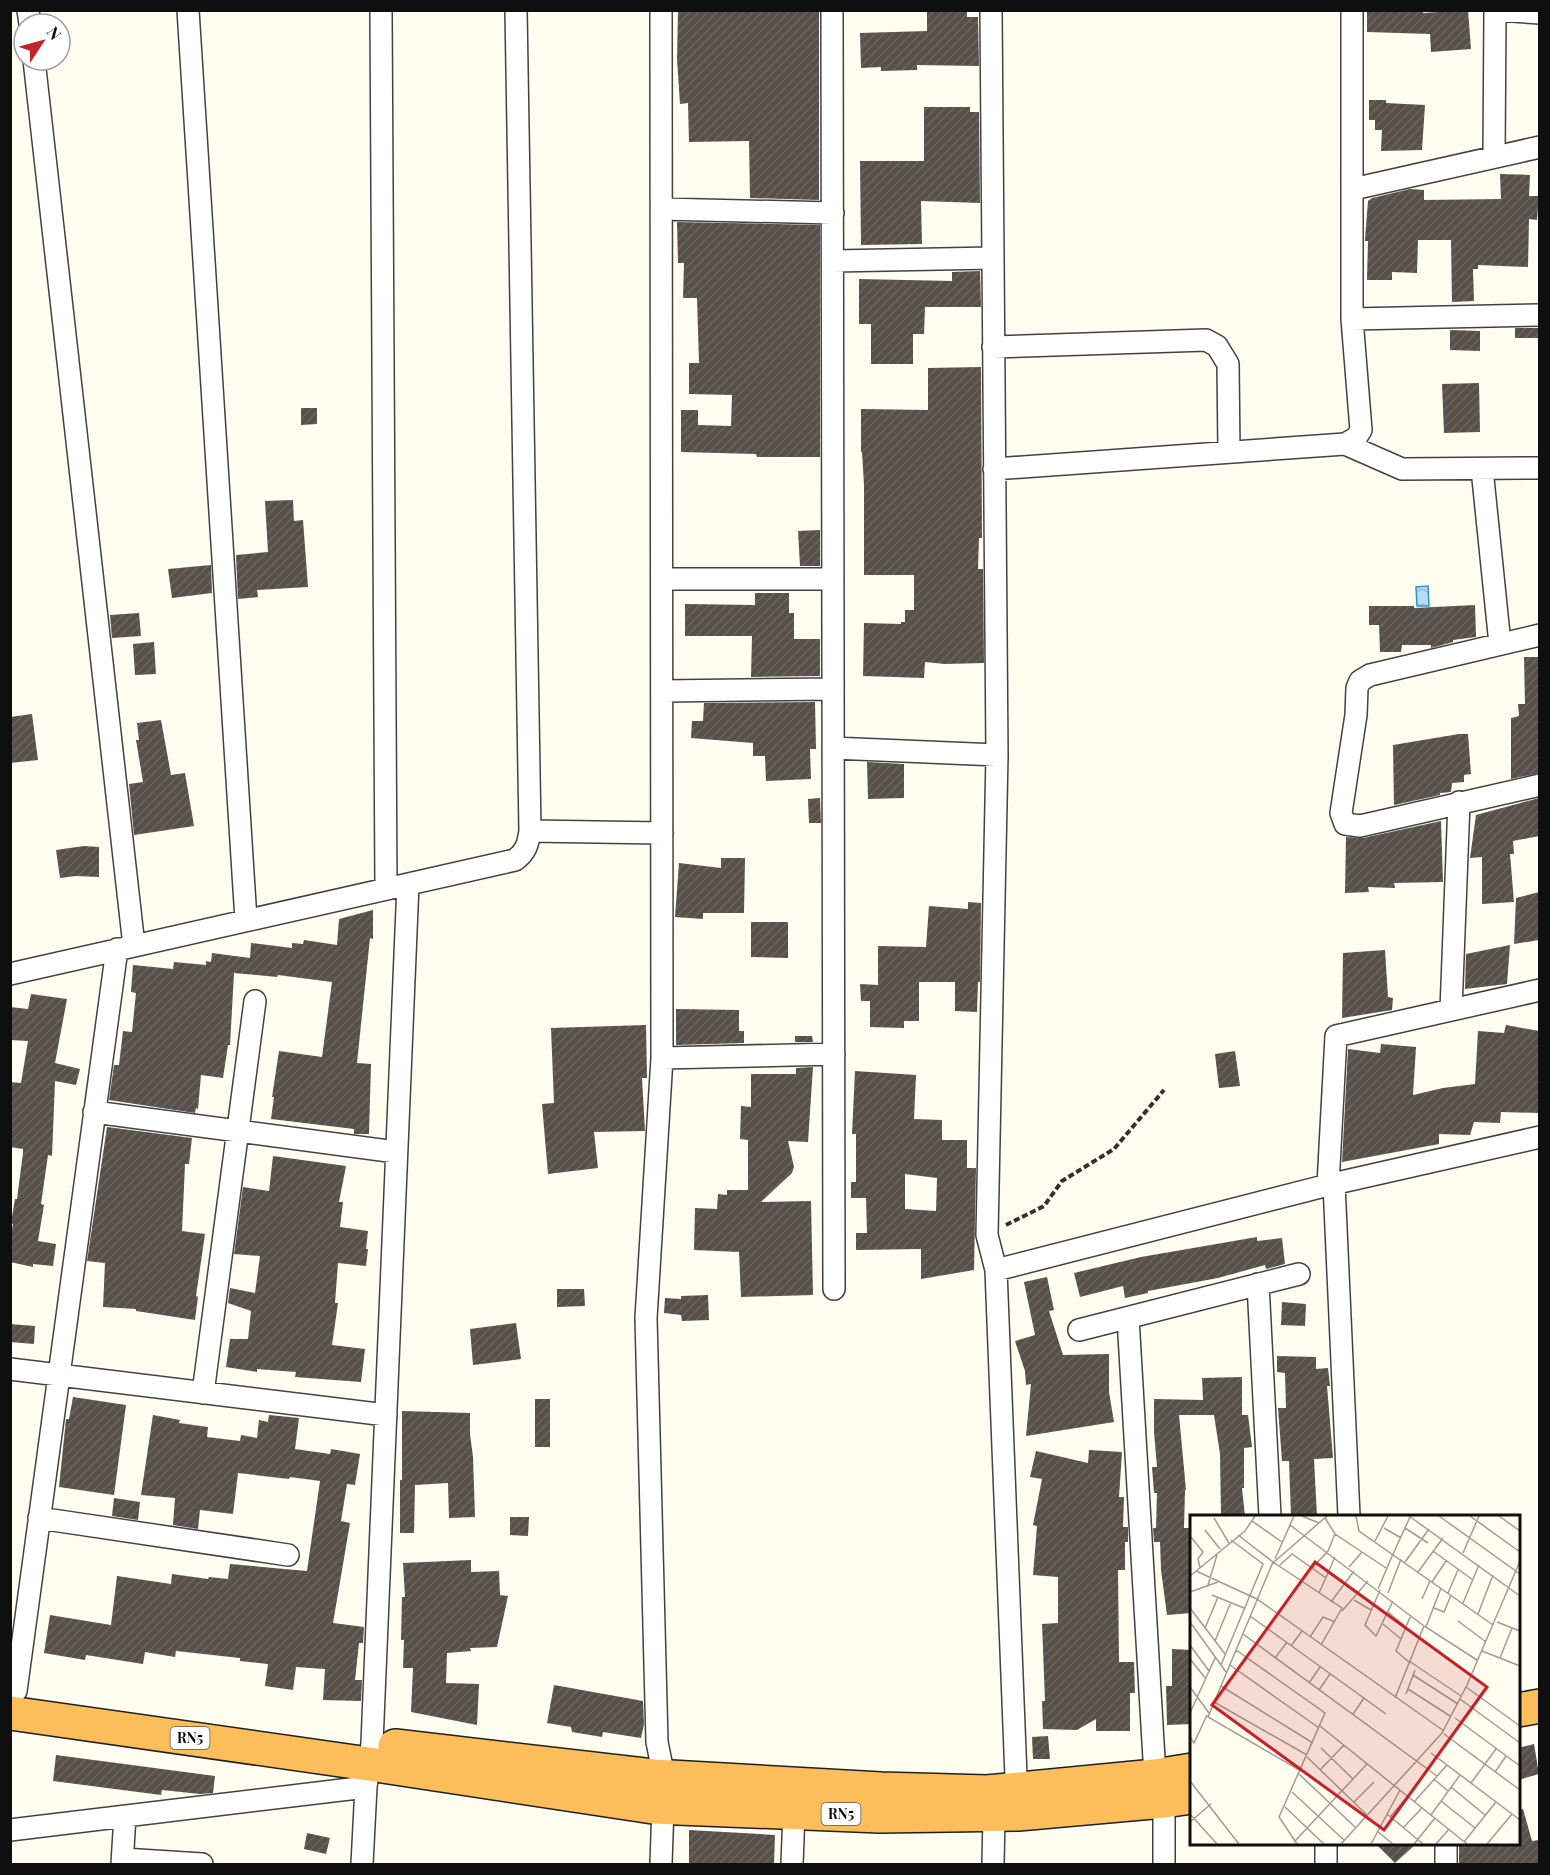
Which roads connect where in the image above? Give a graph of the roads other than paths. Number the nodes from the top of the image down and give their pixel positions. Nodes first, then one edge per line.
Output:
1 (188, 10) edge
2 (381, 10) edge
3 (516, 10) edge
4 (662, 10) edge
5 (832, 10) edge
6 (991, 10) edge
7 (1352, 10) edge
8 (1496, 10) edge
9 (1539, 13) edge
10 (35, 72) edge
11 (1539, 147) edge
12 (1494, 157) junction
13 (1353, 189) junction
14 (662, 209) junction
15 (833, 213) junction
16 (993, 258) junction
17 (833, 261) junction
18 (1539, 315) edge
19 (1352, 319) junction
20 (993, 347) junction
21 (1345, 444) junction
22 (1229, 452) junction
23 (1539, 468) edge
24 (994, 469) junction
25 (1482, 469) junction
26 (662, 579) junction
27 (833, 579) junction
28 (1539, 635) edge
29 (1500, 644) junction
30 (833, 689) junction
31 (662, 691) junction
32 (833, 748) junction
33 (997, 755) junction
34 (1539, 785) edge
35 (1459, 802) junction
36 (530, 831) junction
37 (662, 833) junction
38 (408, 884) junction
39 (386, 889) junction
40 (246, 920) junction
41 (126, 947) junction
42 (10, 974) edge
43 (1539, 990) edge
44 (255, 1000) dead end
45 (1450, 1010) junction
46 (834, 1054) junction
47 (662, 1058) junction
48 (94, 1112) junction
49 (238, 1131) junction
50 (1539, 1137) edge
51 (396, 1152) junction
52 (1331, 1185) junction
53 (996, 1270) junction
54 (1299, 1274) dead end
55 (1258, 1284) junction
56 (834, 1289) dead end
57 (1128, 1318) junction
58 (1079, 1330) dead end
59 (10, 1369) edge
60 (58, 1375) junction
61 (203, 1393) junction
62 (386, 1415) junction
63 (1270, 1515) edge
64 (1348, 1515) edge
65 (39, 1518) junction
66 (288, 1555) dead end
67 (12, 1698) edge
68 (1539, 1706) edge
69 (1520, 1710) edge
70 (1539, 1729) edge
71 (1520, 1734) edge
72 (369, 1765) junction
73 (1190, 1771) edge
74 (1170, 1791) edge
75 (664, 1792) junction
76 (1009, 1806) junction
77 (794, 1812) junction
78 (124, 1816) junction
79 (10, 1830) edge
80 (1326, 1845) edge
81 (1446, 1845) edge
82 (122, 1862) edge
83 (202, 1864) edge
84 (362, 1864) edge
85 (661, 1864) edge
86 (792, 1864) edge
87 (993, 1864) edge
88 (1164, 1864) edge
89 (1326, 1864) edge
90 (1446, 1864) edge

1 - 40 street
2 - 39 street
3 - 36 street
4 - 14 street
5 - 15 street
6 - 16 street
7 - 13 street
8 - 9 street
8 - 12 street
10 - 41 street
11 - 12 street
12 - 13 street
13 - 19 street
14 - 15 street
14 - 26 street
15 - 17 street
16 - 17 street
16 - 20 street
17 - 27 street
18 - 19 street
19 - 21 street
20 - 22 street
20 - 24 street
21 - 22 street
21 - 25 street
22 - 24 street
23 - 25 street
24 - 33 street
25 - 29 street
26 - 27 street
26 - 31 street
27 - 30 street
28 - 29 street
29 - 35 street
30 - 31 street
30 - 32 street
31 - 37 street
32 - 33 street
32 - 46 street
33 - 53 street
34 - 35 street
35 - 45 street
36 - 37 street
36 - 38 street
37 - 47 street
38 - 39 street
38 - 51 street
39 - 40 street
40 - 41 street
41 - 42 street
41 - 48 street
43 - 45 street
44 - 49 street
45 - 52 street
46 - 47 street
46 - 56 street
47 - 75 street
48 - 49 street
48 - 60 street
49 - 51 street
49 - 61 street
50 - 52 street
51 - 62 street
52 - 53 street
52 - 64 street
53 - 76 street
54 - 55 street
55 - 57 street
55 - 63 street
57 - 58 street
57 - 74 street
59 - 60 street
60 - 61 street
60 - 65 street
61 - 62 street
62 - 72 street
65 - 66 street
65 - 67 street
67 - 72 highway, RN5
68 - 69 highway
70 - 71 highway
72 - 75 highway, RN5
72 - 78 street
72 - 84 street
73 - 74 highway, RN5
74 - 76 highway, RN5
74 - 88 street
75 - 76 highway, RN5
75 - 77 highway, RN5
75 - 85 street
76 - 77 highway, RN5
76 - 87 street
77 - 86 street
78 - 79 street
78 - 82 street
80 - 89 street
81 - 90 street
82 - 83 street

